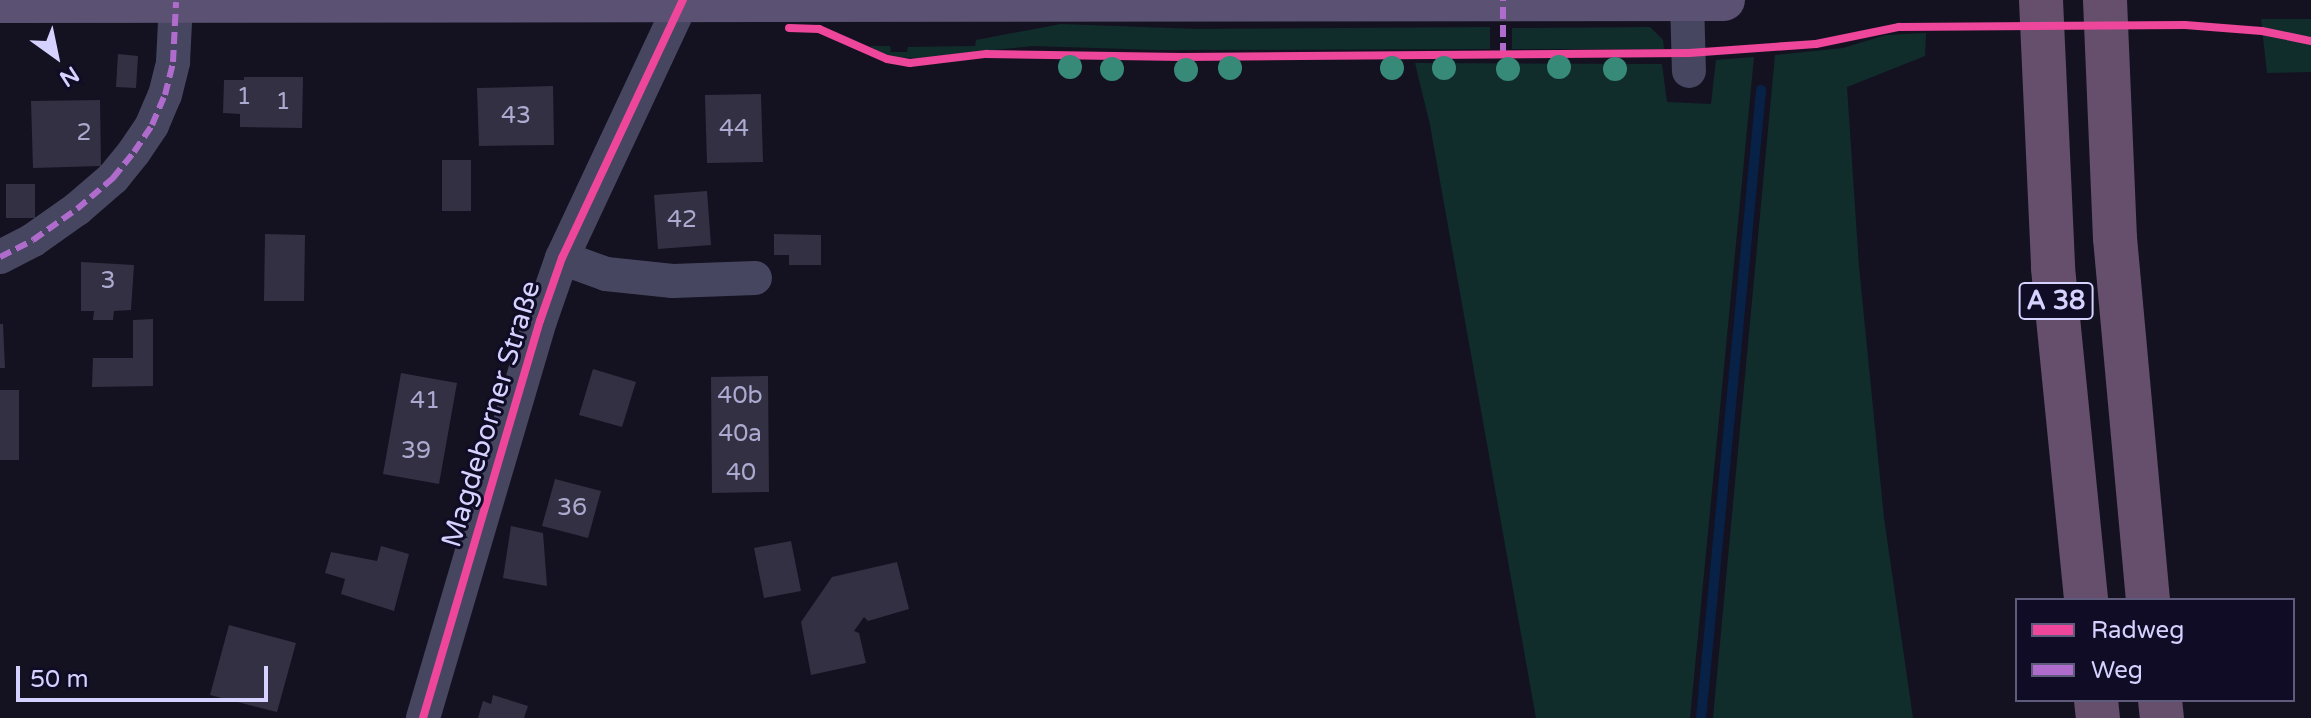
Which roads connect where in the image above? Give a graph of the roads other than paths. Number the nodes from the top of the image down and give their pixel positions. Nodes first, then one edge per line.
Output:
1 (1578, 0) edge
2 (1616, 0) edge
3 (1724, 0) edge
4 (2041, 0) edge
5 (2105, 0) edge
6 (682, 1) edge
7 (1091, 1) edge
8 (1687, 1) edge
9 (0, 2) edge
10 (176, 2) junction
11 (1689, 71) dead end
12 (0, 257) edge
13 (562, 258) junction
14 (755, 278) dead end
15 (2086, 598) edge
16 (2148, 598) edge
17 (423, 718) edge

1 - 2 main road
1 - 7 main road
2 - 8 main road
3 - 8 main road
4 - 15 highway, A 38
5 - 16 highway, A 38
6 - 7 main road
6 - 10 main road
6 - 13 street, Magdeborner Straße
8 - 11 street
9 - 10 main road
10 - 12 street
13 - 14 street
13 - 17 street, Magdeborner Straße

